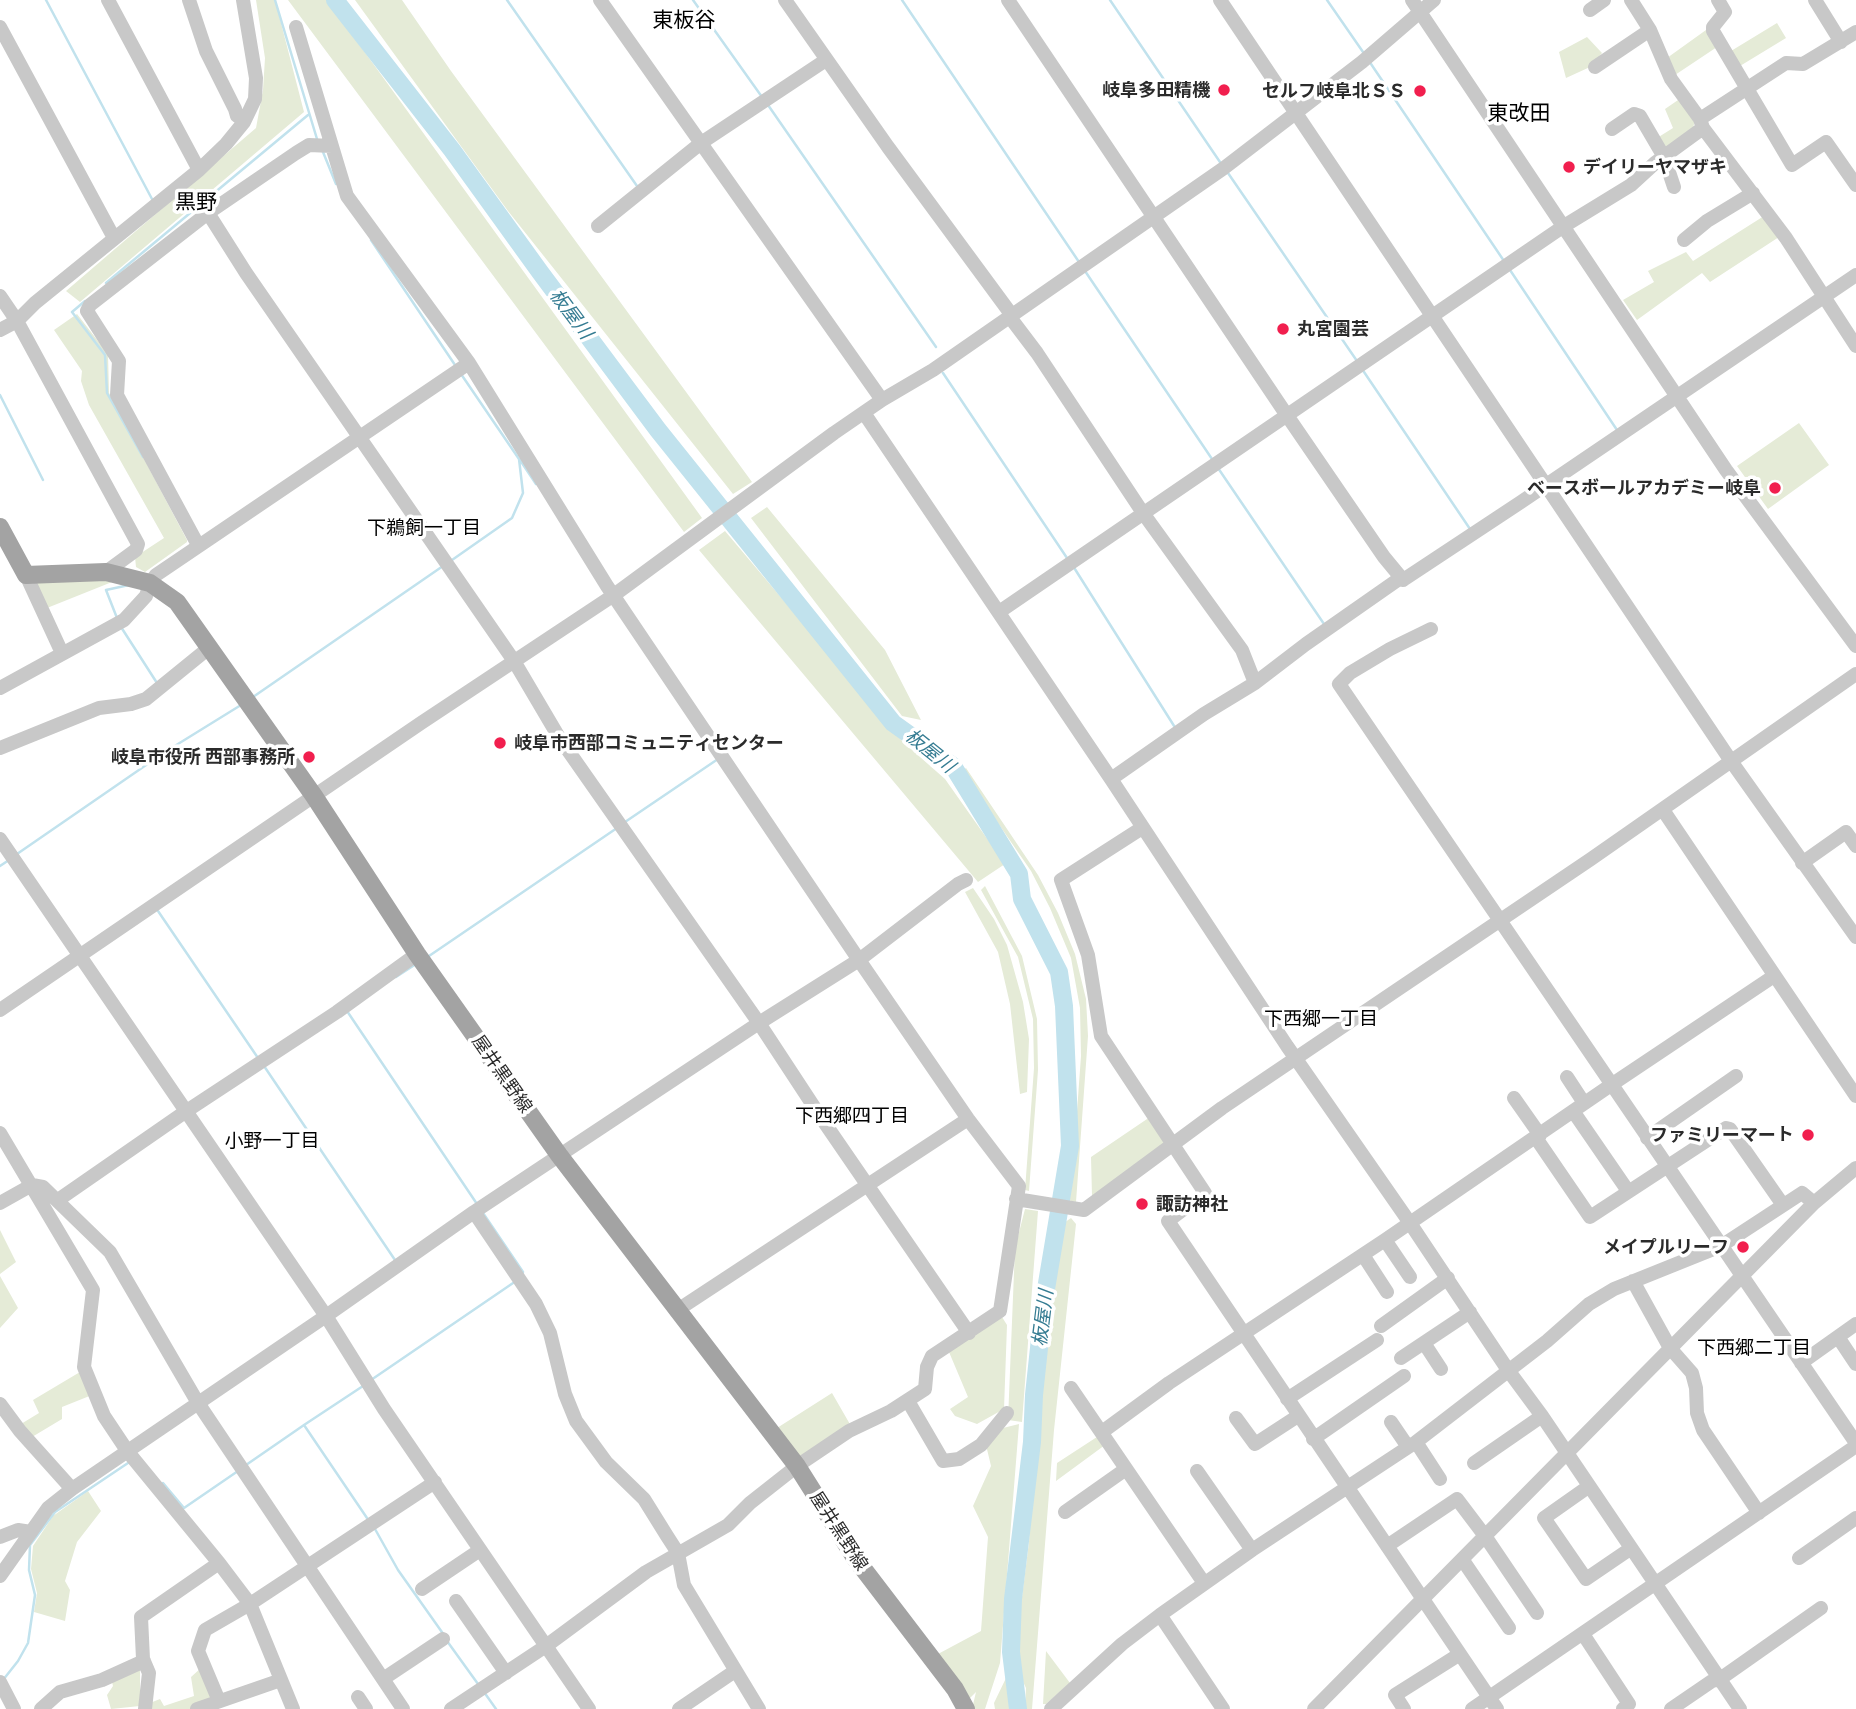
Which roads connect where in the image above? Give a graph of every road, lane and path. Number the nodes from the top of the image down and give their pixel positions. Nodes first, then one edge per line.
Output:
1 (108, 0) edge
2 (189, 0) edge
3 (243, 0) edge
4 (600, 0) edge
5 (785, 0) edge
6 (1007, 0) edge
7 (1220, 0) edge
8 (1434, 0) edge
9 (1604, 0) edge
10 (1631, 0) edge
11 (1718, 0) edge
12 (1815, 0) edge
13 (1416, 6) edge
14 (1590, 10) dead end
15 (0, 27) edge
16 (296, 27) dead end
17 (1650, 30) junction
18 (1856, 32) edge
19 (1841, 41) junction
20 (826, 60) junction
21 (1595, 67) dead end
22 (1748, 88) junction
23 (1296, 112) junction
24 (237, 116) dead end
25 (1701, 124) junction
26 (1612, 129) dead end
27 (701, 144) junction
28 (332, 146) junction
29 (1664, 157) junction
30 (199, 170) junction
31 (1856, 185) edge
32 (1674, 187) dead end
33 (1753, 193) junction
34 (208, 213) junction
35 (1153, 215) junction
36 (598, 226) dead end
37 (1564, 226) junction
38 (114, 238) junction
39 (1684, 240) dead end
40 (1856, 275) edge
41 (0, 296) edge
42 (1823, 297) junction
43 (1010, 315) junction
44 (1433, 317) junction
45 (17, 321) junction
46 (0, 330) edge
47 (1856, 346) edge
48 (467, 365) junction
49 (1677, 396) junction
50 (882, 400) junction
51 (864, 413) junction
52 (1286, 414) junction
53 (360, 436) junction
54 (1546, 484) junction
55 (1143, 513) junction
56 (0, 527) edge
57 (198, 545) junction
58 (106, 572) junction
59 (26, 575) junction
60 (1403, 580) junction
61 (150, 583) junction
62 (614, 595) junction
63 (999, 612) junction
64 (1431, 629) dead end
65 (1856, 646) edge
66 (210, 647) junction
67 (62, 653) junction
68 (514, 661) junction
69 (1856, 674) edge
70 (1255, 683) junction
71 (0, 688) edge
72 (0, 748) edge
73 (1731, 761) junction
74 (1111, 779) junction
75 (314, 796) junction
76 (1662, 810) junction
77 (1142, 828) junction
78 (0, 839) edge
79 (1856, 846) edge
80 (1802, 863) junction
81 (966, 880) dead end
82 (1500, 919) junction
83 (1854, 929) edge
84 (418, 954) junction
85 (80, 955) junction
86 (859, 960) junction
87 (1774, 976) junction
88 (0, 1010) edge
89 (760, 1023) junction
90 (1296, 1058) junction
91 (1736, 1076) dead end
92 (1567, 1077) dead end
93 (1611, 1085) junction
94 (1856, 1096) edge
95 (1514, 1098) dead end
96 (1579, 1107) junction
97 (185, 1112) junction
98 (968, 1119) junction
99 (0, 1133) edge
100 (1538, 1136) junction
101 (1647, 1138) junction
102 (1174, 1144) junction
103 (559, 1155) junction
104 (1666, 1166) junction
105 (1856, 1168) edge
106 (32, 1185) junction
107 (867, 1186) junction
108 (1628, 1191) junction
109 (58, 1200) junction
110 (1021, 1200) junction
111 (0, 1203) edge
112 (1814, 1203) junction
113 (1783, 1205) junction
114 (474, 1212) junction
115 (1410, 1223) junction
116 (1385, 1240) junction
117 (1721, 1246) junction
118 (1363, 1255) junction
119 (1742, 1276) junction
120 (1410, 1277) dead end
121 (1448, 1278) junction
122 (1633, 1281) junction
123 (1387, 1292) dead end
124 (677, 1311) junction
125 (1470, 1312) junction
126 (326, 1317) junction
127 (1856, 1324) edge
128 (969, 1333) junction
129 (1243, 1335) junction
130 (1838, 1337) junction
131 (1424, 1343) junction
132 (1670, 1348) junction
133 (1401, 1357) dead end
134 (1801, 1363) junction
135 (1856, 1364) edge
136 (1441, 1369) dead end
137 (1508, 1370) junction
138 (1404, 1376) dead end
139 (1071, 1388) dead end
140 (1287, 1399) junction
141 (908, 1401) junction
142 (198, 1403) junction
143 (0, 1404) edge
144 (1007, 1413) dead end
145 (1298, 1416) junction
146 (1542, 1416) junction
147 (1236, 1418) dead end
148 (1391, 1422) dead end
149 (1102, 1432) junction
150 (1313, 1439) junction
151 (1412, 1445) junction
152 (1856, 1445) edge
153 (128, 1452) junction
154 (1566, 1453) junction
155 (1474, 1463) dead end
156 (797, 1466) junction
157 (1126, 1469) junction
158 (1197, 1471) dead end
159 (1440, 1479) dead end
160 (435, 1482) junction
161 (1588, 1487) junction
162 (1346, 1488) junction
163 (72, 1489) junction
164 (1065, 1512) dead end
165 (1759, 1513) junction
166 (1856, 1518) edge
167 (31, 1532) junction
168 (1485, 1536) junction
169 (0, 1537) edge
170 (1387, 1546) junction
171 (1630, 1549) junction
172 (480, 1550) junction
173 (1252, 1550) junction
174 (678, 1553) junction
175 (1799, 1558) dead end
176 (1462, 1559) junction
177 (219, 1563) junction
178 (307, 1566) junction
179 (0, 1576) edge
180 (1204, 1583) junction
181 (1656, 1583) junction
182 (422, 1589) dead end
183 (1423, 1599) junction
184 (456, 1601) dead end
185 (250, 1604) junction
186 (1821, 1608) dead end
187 (1537, 1613) dead end
188 (1160, 1615) junction
189 (1509, 1628) dead end
190 (1583, 1634) junction
191 (443, 1639) dead end
192 (546, 1646) junction
193 (1460, 1654) junction
194 (144, 1661) junction
195 (735, 1671) junction
196 (506, 1672) junction
197 (383, 1679) junction
198 (1720, 1679) junction
199 (281, 1680) junction
200 (0, 1682) edge
201 (219, 1701) junction
202 (1493, 1703) edge
203 (15, 1709) edge
204 (41, 1709) edge
205 (145, 1709) edge
206 (197, 1709) edge
207 (293, 1709) edge
208 (403, 1709) edge
209 (451, 1709) edge
210 (589, 1709) edge
211 (679, 1709) edge
212 (759, 1709) edge
213 (965, 1709) edge
214 (1051, 1709) edge
215 (1223, 1709) edge
216 (1314, 1709) edge
217 (1404, 1709) edge
218 (1472, 1709) edge
219 (1623, 1709) edge
220 (1671, 1709) edge
221 (1738, 1709) edge

1 - 30 street
2 - 24 street
3 - 30 street
4 - 27 street
5 - 20 street
6 - 35 street
7 - 23 street
8 - 13 street
9 - 14 street
10 - 17 street
11 - 22 street
12 - 19 street
13 - 23 street
13 - 37 street
15 - 38 street
16 - 28 street
17 - 21 street
17 - 25 street
18 - 19 street
19 - 22 street
20 - 27 street
20 - 43 street
22 - 25 street
22 - 31 street
23 - 35 street
23 - 44 street
25 - 29 street
25 - 33 street
26 - 29 street
27 - 36 street
27 - 50 street
28 - 34 street
28 - 48 street
29 - 32 street
29 - 37 street
30 - 38 street
33 - 39 street
33 - 42 street
34 - 53 street
34 - 57 street
35 - 43 street
35 - 52 street
37 - 44 street
37 - 49 street
38 - 45 street
40 - 42 street
41 - 45 street
42 - 47 street
42 - 49 street
43 - 50 street
43 - 55 street
44 - 52 street
44 - 54 street
45 - 46 street
45 - 58 street
48 - 53 street
48 - 62 street
49 - 54 street
49 - 65 street
50 - 51 street
51 - 62 street
51 - 63 street
52 - 55 street
52 - 60 street
53 - 57 street
53 - 68 street
54 - 60 street
54 - 73 street
55 - 63 street
55 - 70 street
56 - 59 main road
57 - 61 street
58 - 59 main road, 屋井黒野線
58 - 61 main road, 屋井黒野線
59 - 67 street
60 - 70 street
61 - 66 main road, 屋井黒野線
61 - 67 street
62 - 68 street
62 - 86 street
63 - 74 street
64 - 82 street
66 - 72 street
66 - 75 main road, 屋井黒野線
67 - 71 street
68 - 75 street
68 - 89 street
69 - 73 street
70 - 74 street
73 - 76 street
73 - 80 street
74 - 77 street
75 - 84 main road, 屋井黒野線
75 - 85 street
76 - 82 street
76 - 87 street
77 - 90 street
77 - 102 street
78 - 85 street
79 - 80 street
80 - 83 street
81 - 86 street
82 - 90 street
82 - 93 street
84 - 97 street
84 - 103 main road, 屋井黒野線
85 - 88 street
85 - 97 street
86 - 89 street
86 - 98 street
87 - 93 street
87 - 94 street
89 - 103 street
89 - 107 street
90 - 102 street
90 - 115 street
91 - 101 street
92 - 96 street
93 - 96 street
93 - 101 street
95 - 100 street
96 - 100 street
96 - 108 street
97 - 109 street
97 - 126 street
98 - 107 street
98 - 110 street
99 - 106 street
100 - 108 street
100 - 115 street
101 - 104 street
102 - 110 street
102 - 129 street
103 - 114 street
103 - 124 main road, 屋井黒野線
104 - 108 street
104 - 113 street
104 - 117 street
105 - 112 street
106 - 109 street
106 - 111 street
106 - 153 street
107 - 124 street
107 - 128 street
109 - 142 street
110 - 128 street
112 - 113 street
112 - 119 street
113 - 117 street
114 - 126 street
114 - 174 street
115 - 116 street
115 - 121 street
116 - 118 street
116 - 120 street
117 - 119 street
117 - 122 street
118 - 123 street
118 - 129 street
119 - 132 street
119 - 134 street
121 - 125 street
121 - 140 street
122 - 132 street
122 - 137 street
124 - 156 main road, 屋井黒野線
125 - 131 street
125 - 137 street
126 - 142 street
126 - 160 street
127 - 130 street
128 - 141 street
129 - 140 street
129 - 149 street
130 - 134 street
130 - 135 street
131 - 133 street
131 - 136 street
132 - 154 street
132 - 165 street
134 - 152 street
137 - 146 street
137 - 151 street
138 - 150 street
139 - 149 street
140 - 145 street
141 - 144 street
141 - 156 street
142 - 153 street
142 - 178 street
143 - 163 street
145 - 147 street
145 - 150 street
146 - 154 street
146 - 155 street
148 - 151 street
149 - 157 street
150 - 162 street
151 - 159 street
151 - 162 street
152 - 165 street
153 - 163 street
153 - 177 street
154 - 161 street
154 - 168 street
156 - 174 street
156 - 213 main road, 屋井黒野線
157 - 164 street
157 - 180 street
158 - 173 street
160 - 172 street
160 - 178 street
161 - 171 street
161 - 171 street
162 - 170 street
162 - 173 street
163 - 167 street
165 - 181 street
166 - 175 street
167 - 169 street
167 - 179 street
168 - 170 street
168 - 176 street
168 - 187 street
170 - 183 street
171 - 181 street
172 - 182 street
172 - 192 street
173 - 180 street
174 - 192 street
174 - 195 street
176 - 183 street
176 - 189 street
177 - 185 street
177 - 194 street
178 - 185 street
178 - 197 street
180 - 188 street
181 - 190 street
181 - 198 street
183 - 193 street
183 - 216 street
184 - 196 street
185 - 199 street
185 - 201 street
186 - 198 street
188 - 214 street
188 - 215 street
190 - 202 street
190 - 219 street
191 - 197 street
192 - 196 street
192 - 210 street
193 - 202 street
193 - 217 street
194 - 204 street
194 - 205 street
195 - 211 street
195 - 212 street
196 - 209 street
197 - 208 street
198 - 220 street
198 - 221 street
199 - 201 street
199 - 207 street
200 - 203 street
201 - 206 street
202 - 218 street

